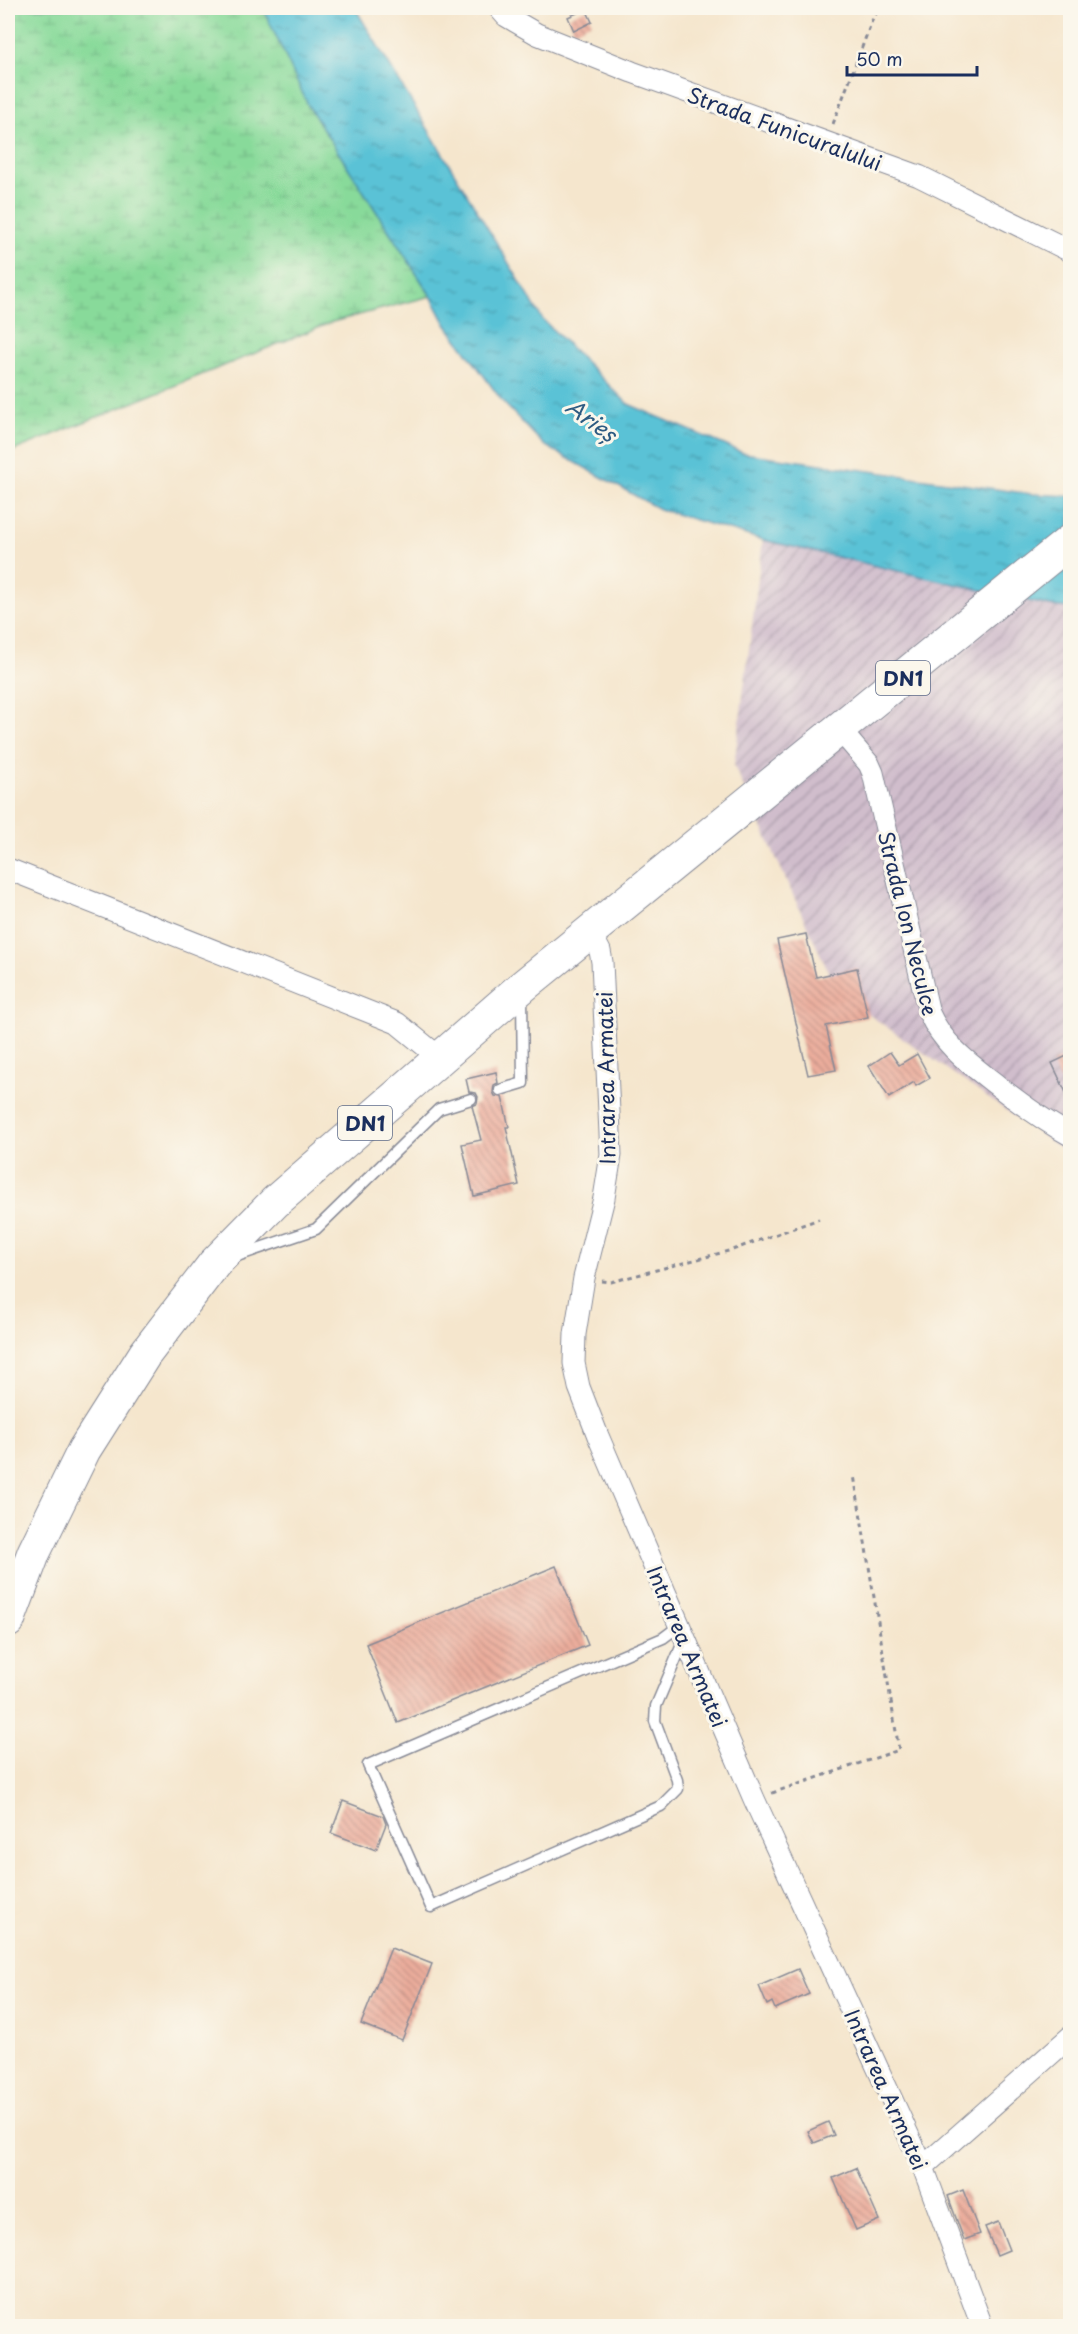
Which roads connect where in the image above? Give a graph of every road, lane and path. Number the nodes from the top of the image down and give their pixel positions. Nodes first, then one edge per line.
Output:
1 (499, 8) edge
2 (880, 8) edge
3 (825, 142) junction
4 (1071, 251) edge
5 (1071, 541) edge
6 (839, 729) junction
7 (8, 869) edge
8 (590, 933) junction
9 (522, 987) junction
10 (440, 1058) junction
11 (500, 1090) dead end
12 (471, 1099) dead end
13 (1071, 1135) edge
14 (819, 1219) dead end
15 (214, 1264) junction
16 (584, 1278) junction
17 (854, 1476) dead end
18 (8, 1621) edge
19 (682, 1632) junction
20 (754, 1799) junction
21 (1071, 2037) edge
22 (923, 2167) junction
23 (982, 2326) edge

1 - 3 street, Strada Funicuralului
2 - 3 path
3 - 4 street, Strada Funicuralului
5 - 6 main road, DN1
6 - 8 main road, DN1
6 - 13 street, Strada Ion Neculce
7 - 10 street
8 - 9 main road, DN1
8 - 16 street, Intrarea Armatei
9 - 10 main road, DN1
9 - 11 lane
10 - 15 main road, DN1
12 - 15 lane
14 - 16 path
15 - 18 main road, DN1
16 - 19 street, Intrarea Armatei
17 - 20 path
19 - 19 lane
19 - 20 street, Intrarea Armatei
20 - 22 street, Intrarea Armatei
21 - 22 street
22 - 23 street, Intrarea Armatei

